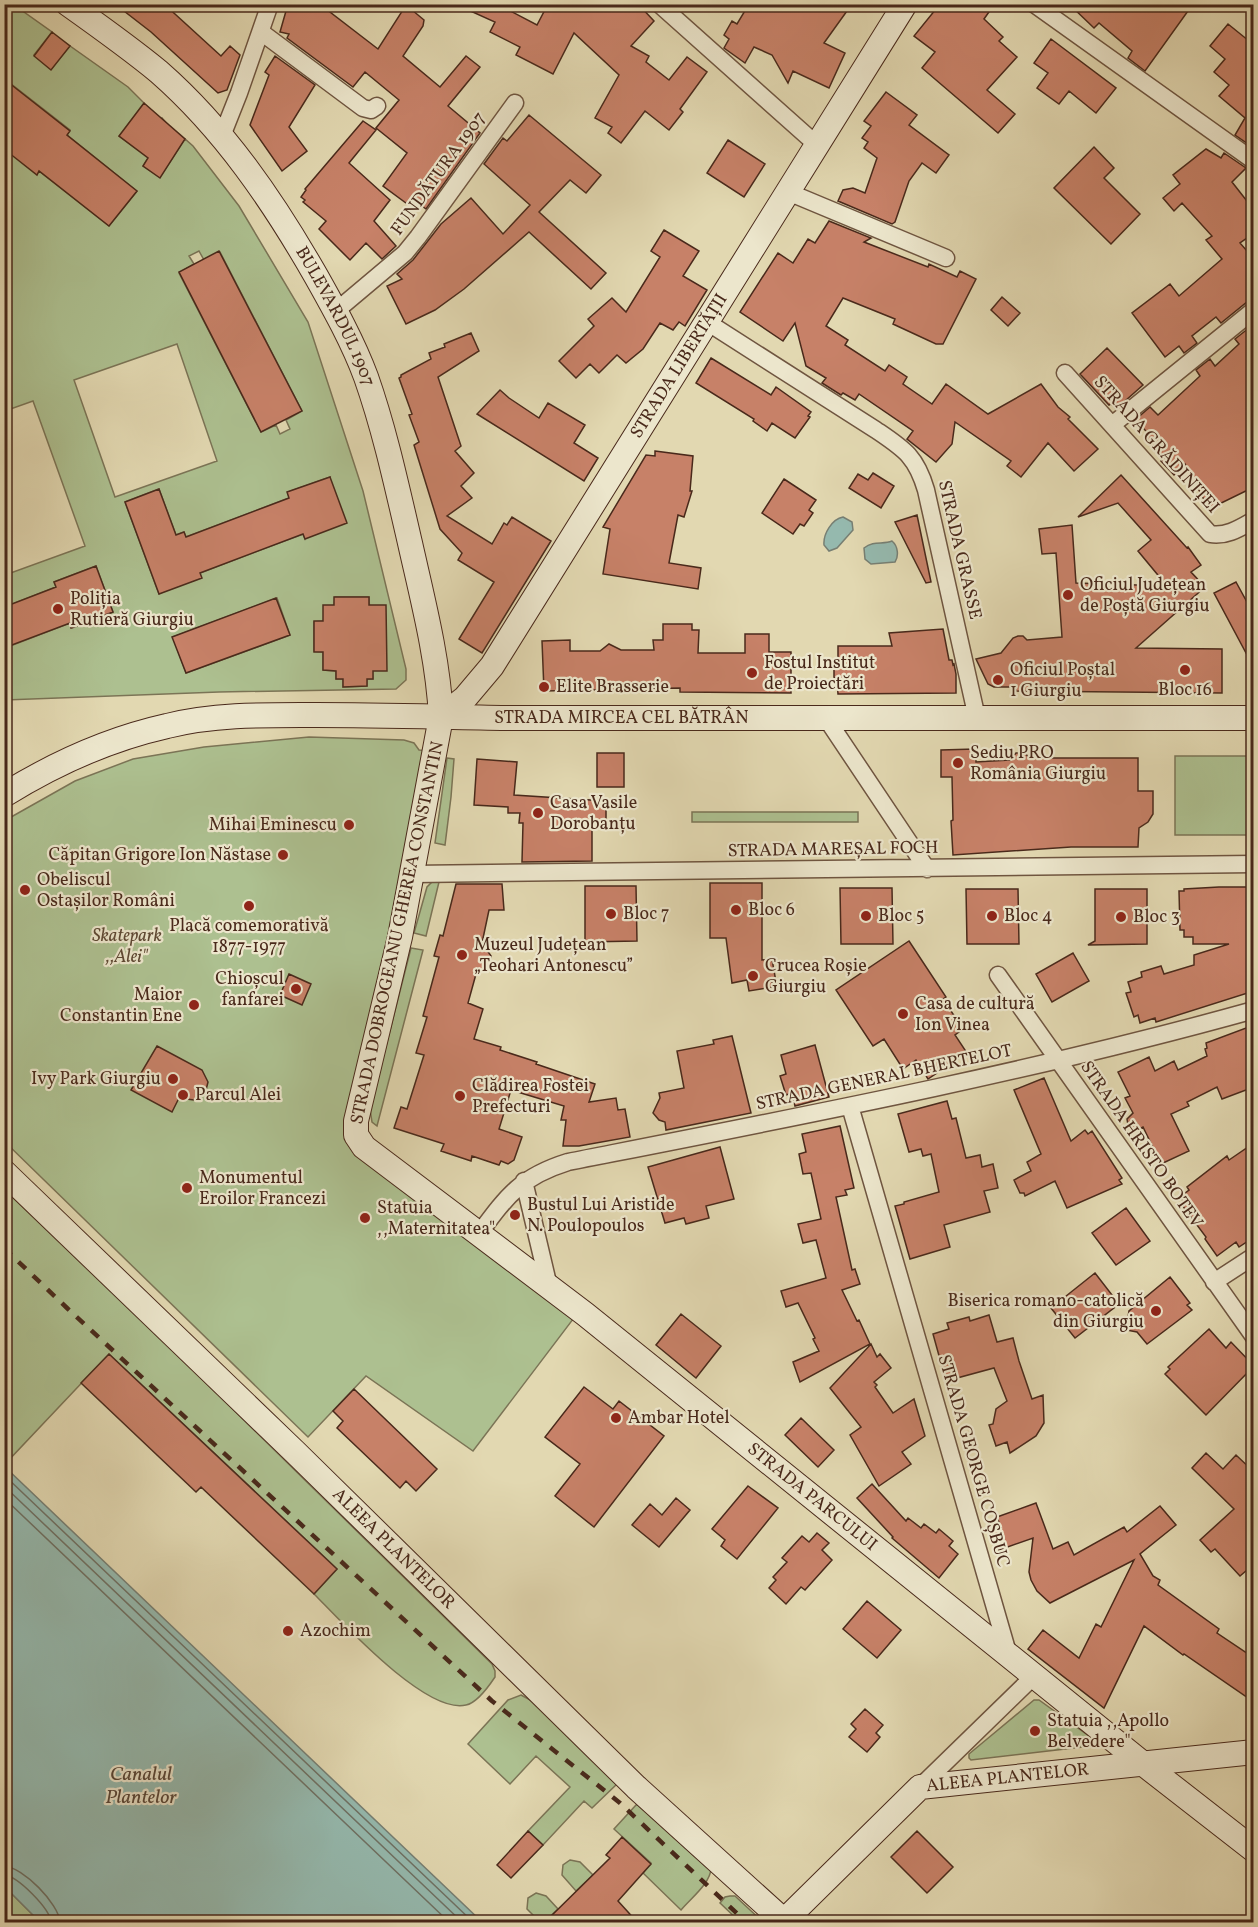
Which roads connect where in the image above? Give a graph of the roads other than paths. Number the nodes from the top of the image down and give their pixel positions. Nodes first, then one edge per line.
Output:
1 (68, 4) edge
2 (270, 4) edge
3 (659, 4) edge
4 (904, 4) edge
5 (1034, 4) edge
6 (261, 32) junction
7 (515, 103) dead end
8 (377, 106) dead end
9 (222, 136) junction
10 (817, 145) junction
11 (1254, 161) edge
12 (788, 192) junction
13 (946, 258) dead end
14 (1254, 310) edge
15 (336, 311) junction
16 (707, 322) junction
17 (1065, 373) dead end
18 (1112, 425) junction
19 (1254, 520) edge
20 (441, 717) junction
21 (826, 718) junction
22 (977, 718) junction
23 (1254, 718) edge
24 (4, 795) edge
25 (1254, 864) edge
26 (927, 869) junction
27 (413, 874) junction
28 (998, 975) dead end
29 (1254, 1010) edge
30 (1058, 1061) junction
31 (850, 1106) junction
32 (4, 1172) edge
33 (524, 1181) junction
34 (478, 1235) junction
35 (1254, 1256) edge
36 (1214, 1282) junction
37 (549, 1287) junction
38 (1254, 1337) edge
39 (1008, 1653) junction
40 (1035, 1675) junction
41 (1254, 1752) edge
42 (1141, 1762) junction
43 (920, 1787) junction
44 (1254, 1850) edge
45 (785, 1922) edge

1 - 9 main road, BULEVARDUL 1907
2 - 6 street
3 - 10 street
4 - 10 main road, STRADA LIBERTĂȚII
5 - 11 street
6 - 8 street
6 - 9 street
7 - 15 street, FUNDĂTURA 1907
9 - 15 main road, BULEVARDUL 1907
10 - 12 main road, STRADA LIBERTĂȚII
12 - 13 street
12 - 16 main road, STRADA LIBERTĂȚII
14 - 18 street
15 - 20 main road, BULEVARDUL 1907
16 - 20 main road, STRADA LIBERTĂȚII
16 - 22 street, STRADA GRASSE
17 - 18 street, STRADA GRĂDINIȚEI
18 - 19 street, STRADA GRĂDINIȚEI
20 - 21 main road, STRADA MIRCEA CEL BĂTRÂN
20 - 24 main road, STRADA MIRCEA CEL BĂTRÂN
20 - 27 main road, STRADA DOBROGEANU GHEREA CONSTANTIN
21 - 22 main road, STRADA MIRCEA CEL BĂTRÂN
21 - 26 street
22 - 23 main road, STRADA MIRCEA CEL BĂTRÂN
25 - 26 street, STRADA MAREȘAL FOCH
26 - 27 street, STRADA MAREȘAL FOCH
27 - 34 main road, STRADA DOBROGEANU GHEREA CONSTANTIN
28 - 30 street, STRADA HRISTO BOTEV
29 - 30 street, STRADA GENERAL BHERTELOT
30 - 31 street, STRADA GENERAL BHERTELOT
30 - 36 street, STRADA HRISTO BOTEV
31 - 33 street, STRADA GENERAL BHERTELOT
31 - 39 street, STRADA GEORGE COȘBUC
32 - 45 main road, ALEEA PLANTELOR
33 - 34 street, STRADA GENERAL BHERTELOT
33 - 37 street
34 - 37 main road, STRADA PARCULUI
35 - 36 street
36 - 38 street, STRADA HRISTO BOTEV
37 - 39 main road, STRADA PARCULUI
39 - 40 main road, STRADA PARCULUI
40 - 42 main road, STRADA PARCULUI
40 - 43 street
41 - 42 main road, ALEEA PLANTELOR
42 - 43 main road, ALEEA PLANTELOR
42 - 44 main road, STRADA PARCULUI
43 - 45 main road, ALEEA PLANTELOR

